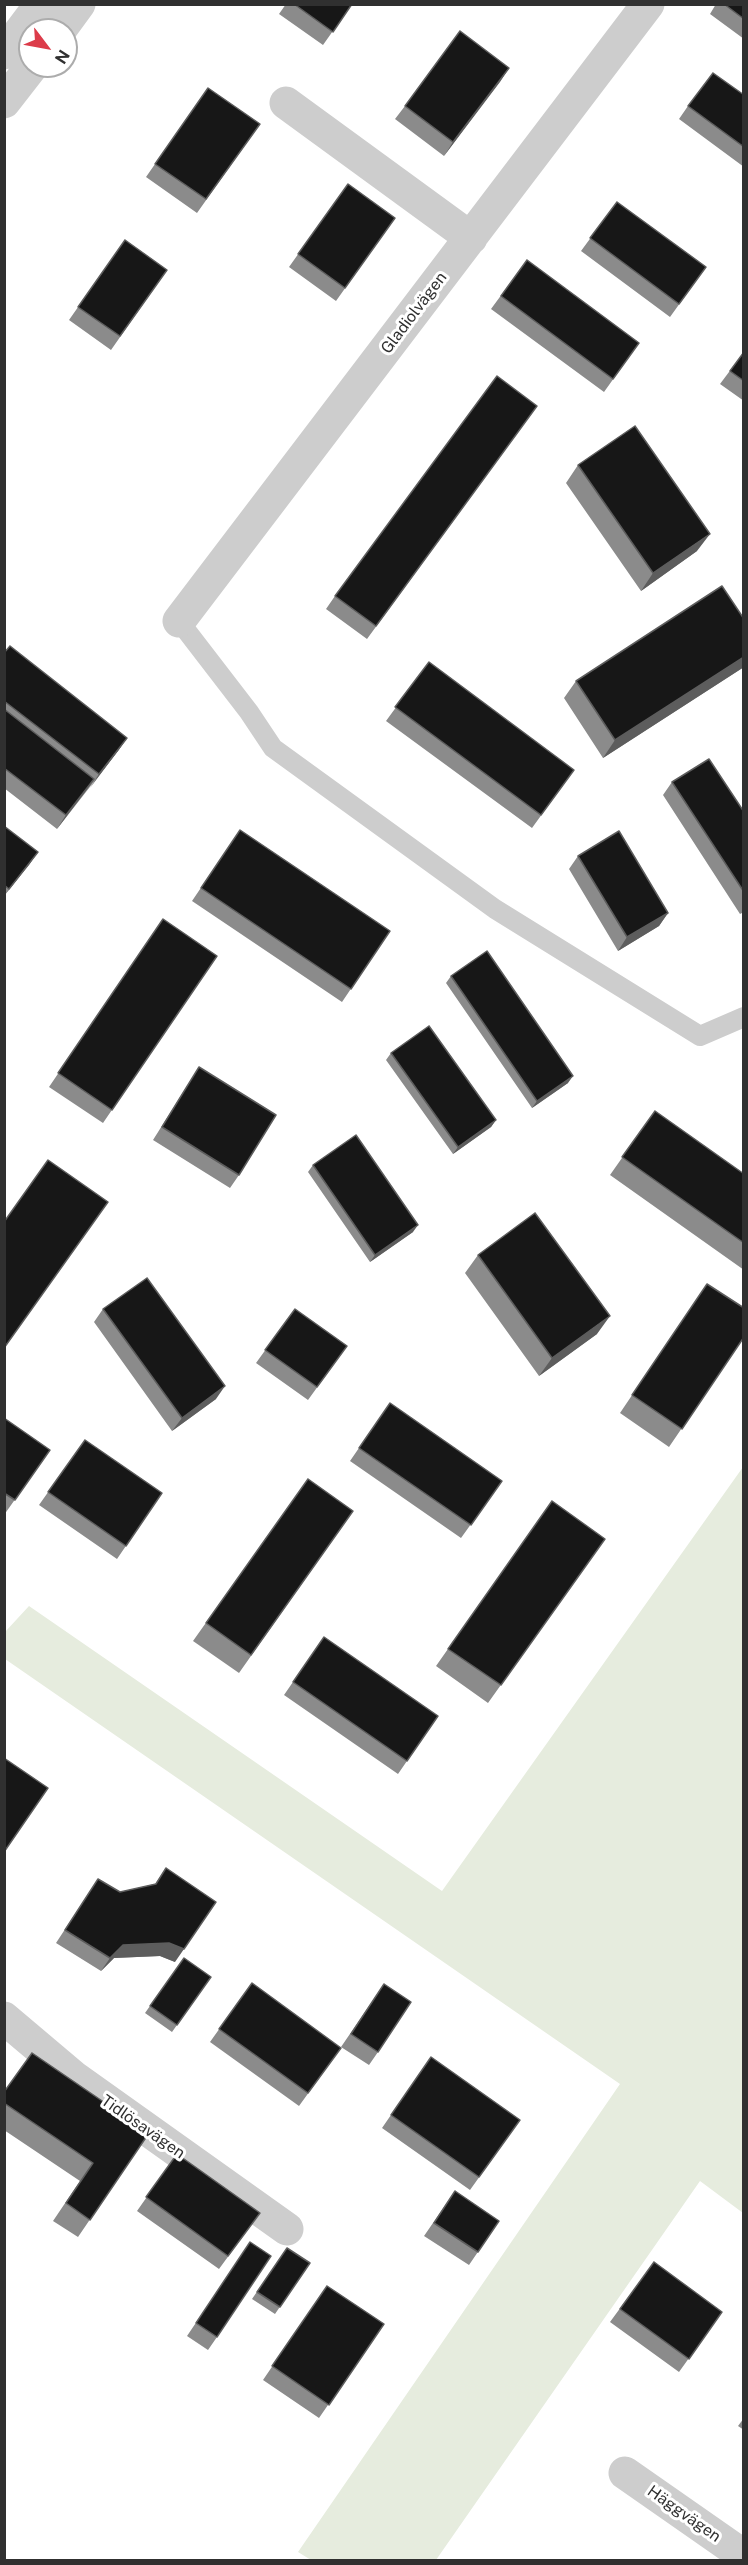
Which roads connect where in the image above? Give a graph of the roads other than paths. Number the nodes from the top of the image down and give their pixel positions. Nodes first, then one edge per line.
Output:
1 (41, 4) edge
2 (79, 4) edge
3 (648, 4) edge
4 (69, 18) edge
5 (4, 53) edge
6 (23, 78) edge
7 (4, 102) edge
8 (286, 103) dead end
9 (471, 238) junction
10 (179, 621) joint
11 (744, 1017) edge
12 (4, 2018) edge
13 (287, 2229) dead end
14 (625, 2473) dead end
15 (744, 2556) edge

1 - 5 street
2 - 4 street
3 - 9 street, Gladiolvägen
6 - 7 street
8 - 9 street
9 - 10 street, Gladiolvägen
10 - 11 lane
12 - 13 street, Tidlösavägen
14 - 15 street, Häggvägen

